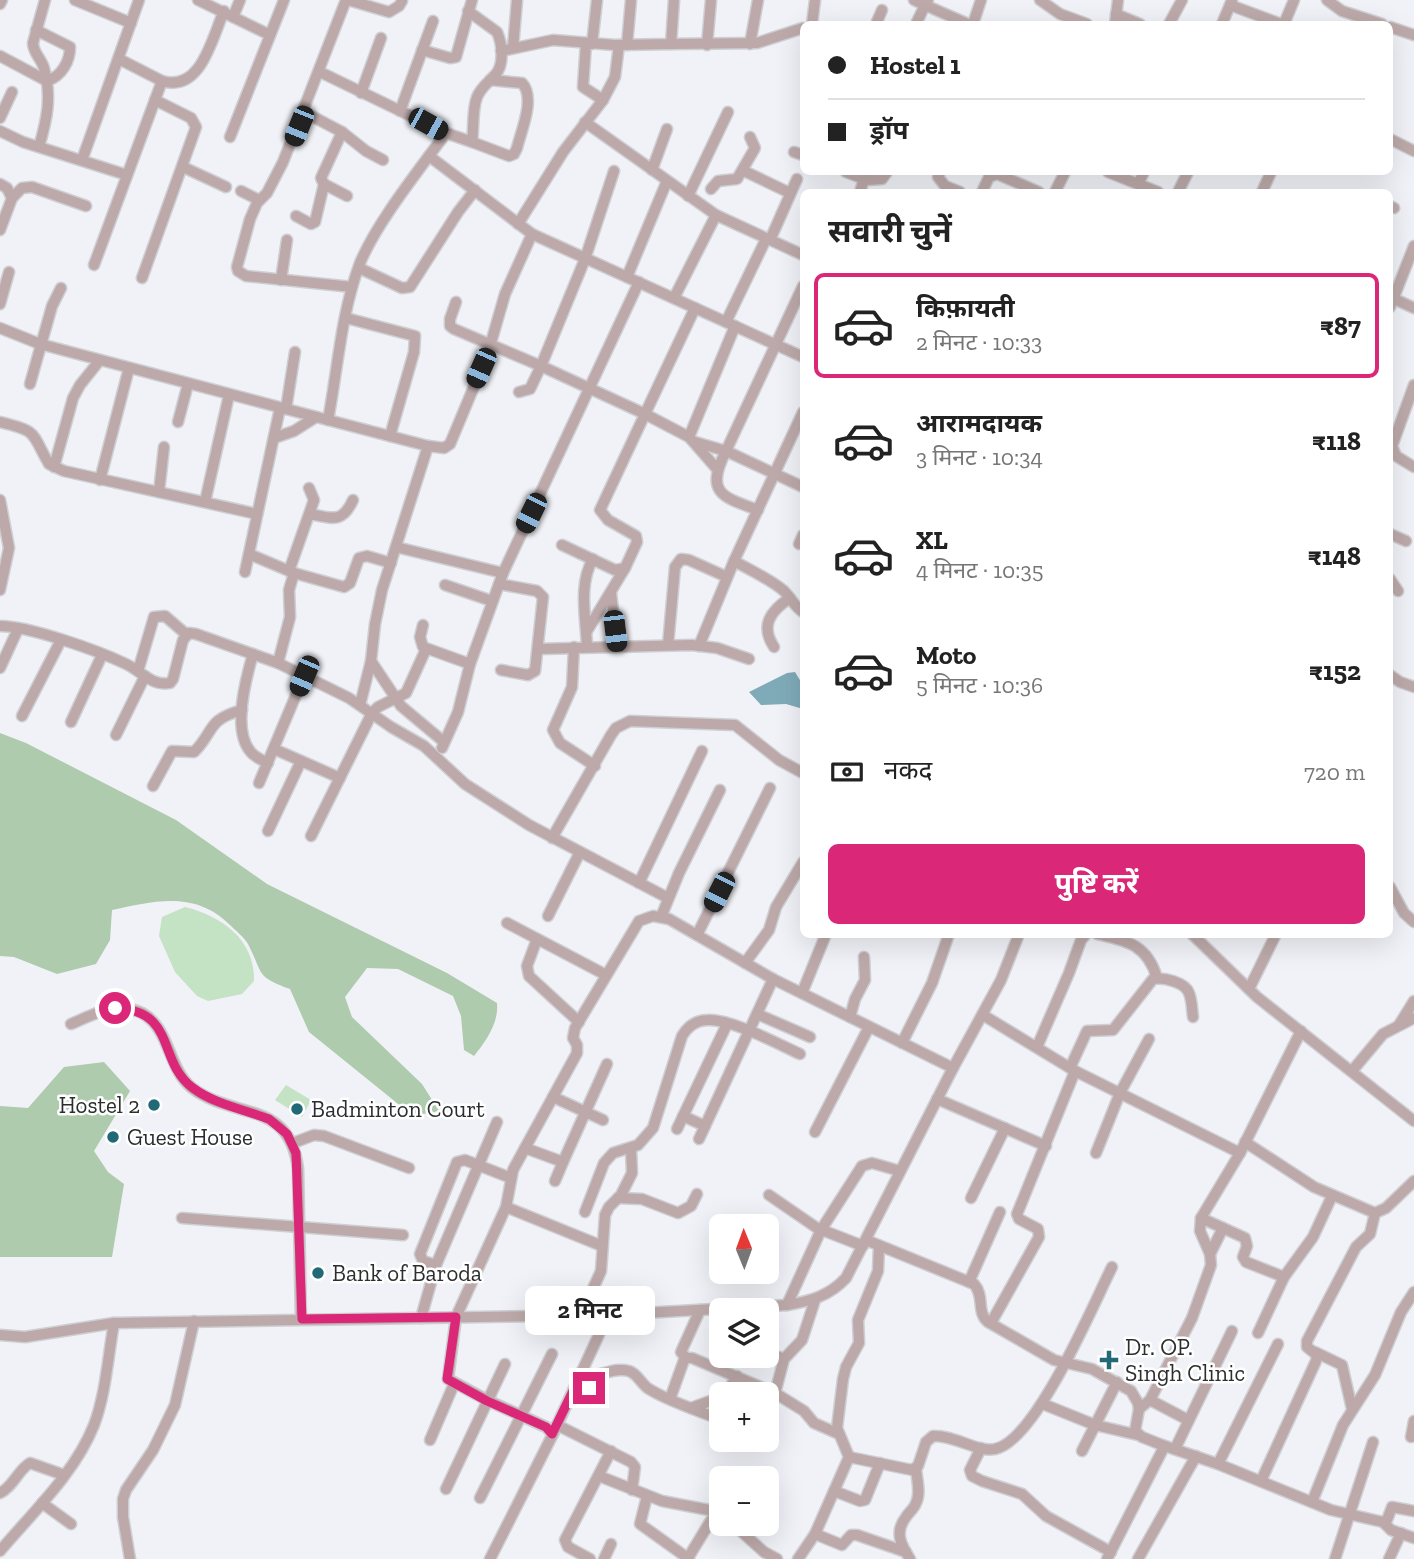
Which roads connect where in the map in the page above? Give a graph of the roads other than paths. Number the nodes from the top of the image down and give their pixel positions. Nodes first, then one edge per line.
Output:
1 (45, 0) edge
2 (75, 0) edge
3 (139, 0) edge
4 (198, 0) edge
5 (240, 0) edge
6 (284, 0) edge
7 (347, 0) edge
8 (472, 0) edge
9 (517, 0) edge
10 (597, 0) edge
11 (631, 0) edge
12 (674, 0) edge
13 (711, 0) edge
14 (758, 0) edge
15 (816, 0) edge
16 (914, 0) edge
17 (981, 0) edge
18 (1040, 0) edge
19 (1118, 0) edge
20 (1182, 0) edge
21 (1294, 0) edge
22 (1327, 0) edge
23 (401, 1) edge
24 (927, 2) edge
25 (1231, 2) edge
26 (882, 10) dead end
27 (468, 11) junction
28 (228, 14) junction
29 (1116, 19) edge
30 (433, 21) dead end
31 (812, 21) edge
32 (877, 21) edge
33 (918, 21) edge
34 (965, 21) edge
35 (972, 21) edge
36 (1079, 21) edge
37 (1171, 21) edge
38 (1223, 21) edge
39 (1275, 21) edge
40 (1284, 21) edge
41 (1372, 21) edge
42 (131, 23) junction
43 (1393, 28) edge
44 (800, 29) edge
45 (36, 30) junction
46 (270, 35) junction
47 (1414, 36) edge
48 (381, 38) dead end
49 (589, 43) junction
50 (671, 44) junction
51 (707, 44) junction
52 (750, 44) junction
53 (623, 45) junction
54 (513, 48) junction
55 (422, 50) junction
56 (501, 51) junction
57 (0, 56) edge
58 (118, 59) junction
59 (320, 72) junction
60 (490, 80) junction
61 (47, 81) junction
62 (162, 81) junction
63 (12, 92) dead end
64 (360, 93) junction
65 (155, 100) junction
66 (603, 100) junction
67 (400, 111) junction
68 (304, 112) junction
69 (728, 112) dead end
70 (0, 118) edge
71 (585, 122) junction
72 (667, 129) dead end
73 (0, 131) edge
74 (342, 132) junction
75 (446, 134) junction
76 (750, 137) dead end
77 (230, 138) dead end
78 (1393, 140) edge
79 (472, 142) junction
80 (39, 147) junction
81 (1414, 151) edge
82 (429, 156) junction
83 (82, 160) junction
84 (383, 160) dead end
85 (183, 167) junction
86 (652, 170) junction
87 (614, 171) dead end
88 (744, 171) junction
89 (127, 175) junction
90 (854, 175) edge
91 (885, 175) edge
92 (939, 175) edge
93 (994, 175) edge
94 (999, 175) edge
95 (1116, 175) edge
96 (1142, 175) edge
97 (864, 179) junction
98 (797, 180) dead end
99 (667, 181) junction
100 (0, 184) edge
101 (324, 184) junction
102 (1138, 184) junction
103 (226, 187) dead end
104 (861, 189) edge
105 (953, 189) edge
106 (983, 189) edge
107 (1032, 189) edge
108 (1150, 189) edge
109 (475, 190) junction
110 (711, 190) dead end
111 (241, 191) dead end
112 (790, 193) junction
113 (347, 196) dead end
114 (688, 196) junction
115 (12, 198) junction
116 (259, 200) junction
117 (86, 206) dead end
118 (716, 215) junction
119 (296, 216) dead end
120 (518, 224) junction
121 (0, 230) edge
122 (532, 234) junction
123 (768, 239) junction
124 (287, 240) dead end
125 (1414, 246) edge
126 (800, 254) edge
127 (585, 259) junction
128 (94, 265) dead end
129 (359, 268) junction
130 (9, 272) dead end
131 (627, 276) junction
132 (142, 278) dead end
133 (281, 280) junction
134 (639, 282) junction
135 (61, 288) dead end
136 (351, 293) junction
137 (800, 293) edge
138 (1393, 295) edge
139 (674, 298) junction
140 (1393, 301) edge
141 (456, 302) dead end
142 (0, 304) edge
143 (695, 308) junction
144 (1414, 308) edge
145 (346, 318) junction
146 (731, 324) junction
147 (0, 328) edge
148 (40, 344) junction
149 (490, 345) junction
150 (777, 345) junction
151 (295, 352) dead end
152 (800, 356) edge
153 (100, 360) junction
154 (541, 366) junction
155 (129, 368) junction
156 (30, 384) dead end
157 (188, 384) junction
158 (1414, 385) edge
159 (590, 390) junction
160 (519, 392) dead end
161 (229, 395) junction
162 (283, 408) junction
163 (645, 414) junction
164 (316, 417) junction
165 (800, 418) edge
166 (328, 420) junction
167 (0, 422) edge
168 (178, 422) dead end
169 (390, 436) junction
170 (274, 438) junction
171 (1393, 438) edge
172 (692, 439) junction
173 (428, 446) junction
174 (164, 447) dead end
175 (726, 451) junction
176 (1393, 453) edge
177 (54, 467) junction
178 (1414, 467) edge
179 (717, 469) junction
180 (775, 473) junction
181 (100, 480) junction
182 (800, 486) edge
183 (309, 488) dead end
184 (159, 492) junction
185 (0, 500) edge
186 (354, 500) dead end
187 (205, 502) junction
188 (758, 510) junction
189 (257, 514) junction
190 (310, 514) junction
191 (1393, 538) edge
192 (1406, 541) dead end
193 (562, 545) dead end
194 (396, 547) junction
195 (248, 554) junction
196 (593, 559) junction
197 (734, 561) junction
198 (391, 563) junction
199 (625, 568) junction
200 (245, 572) dead end
201 (291, 572) junction
202 (503, 572) junction
203 (727, 577) junction
204 (445, 584) dead end
205 (499, 584) junction
206 (1393, 584) edge
207 (0, 590) edge
208 (1398, 591) dead end
209 (611, 593) junction
210 (790, 598) junction
211 (492, 601) junction
212 (800, 610) edge
213 (423, 625) dead end
214 (0, 626) edge
215 (18, 629) junction
216 (587, 632) junction
217 (187, 635) junction
218 (61, 640) junction
219 (668, 645) junction
220 (617, 646) junction
221 (699, 646) junction
222 (587, 647) junction
223 (774, 647) dead end
224 (574, 648) junction
225 (426, 649) junction
226 (538, 649) junction
227 (253, 654) junction
228 (102, 655) junction
229 (749, 659) dead end
230 (371, 661) junction
231 (278, 663) junction
232 (470, 664) junction
233 (0, 668) edge
234 (501, 670) dead end
235 (142, 673) junction
236 (304, 676) junction
237 (1393, 676) edge
238 (1414, 687) edge
239 (396, 700) junction
240 (360, 705) junction
241 (242, 710) junction
242 (372, 713) junction
243 (22, 716) dead end
244 (71, 722) dead end
245 (116, 735) dead end
246 (444, 742) junction
247 (274, 749) junction
248 (702, 751) dead end
249 (437, 756) junction
250 (301, 761) junction
251 (268, 763) junction
252 (595, 766) junction
253 (800, 771) edge
254 (340, 778) junction
255 (259, 783) dead end
256 (153, 786) dead end
257 (770, 788) dead end
258 (720, 789) dead end
259 (268, 831) dead end
260 (311, 836) dead end
261 (552, 838) junction
262 (580, 852) junction
263 (800, 867) edge
264 (639, 884) junction
265 (1393, 893) edge
266 (668, 898) junction
267 (548, 916) dead end
268 (661, 917) junction
269 (1414, 922) edge
270 (508, 923) dead end
271 (697, 935) junction
272 (824, 938) edge
273 (948, 938) edge
274 (1017, 938) edge
275 (1083, 938) edge
276 (1112, 938) edge
277 (1199, 938) edge
278 (1274, 938) edge
279 (537, 939) junction
280 (864, 957) dead end
281 (745, 963) junction
282 (606, 975) junction
283 (1157, 978) junction
284 (773, 979) junction
285 (1249, 989) junction
286 (802, 993) junction
287 (1414, 1001) edge
288 (757, 1014) junction
289 (983, 1015) junction
290 (850, 1017) junction
291 (1193, 1017) dead end
292 (1414, 1018) edge
293 (579, 1022) junction
294 (71, 1024) dead end
295 (727, 1024) junction
296 (1398, 1026) junction
297 (869, 1027) junction
298 (749, 1031) junction
299 (1301, 1031) junction
300 (810, 1037) dead end
301 (1149, 1039) dead end
302 (902, 1043) junction
303 (1037, 1047) junction
304 (800, 1054) dead end
305 (607, 1064) dead end
306 (953, 1068) junction
307 (1072, 1069) junction
308 (1352, 1071) junction
309 (1120, 1093) junction
310 (553, 1097) junction
311 (937, 1099) junction
312 (587, 1111) junction
313 (682, 1116) junction
314 (603, 1119) dead end
315 (1414, 1121) edge
316 (497, 1122) dead end
317 (705, 1126) junction
318 (1005, 1128) junction
319 (677, 1129) dead end
320 (815, 1132) dead end
321 (699, 1139) dead end
322 (1245, 1142) junction
323 (293, 1143) junction
324 (1046, 1146) junction
325 (525, 1148) junction
326 (632, 1149) junction
327 (1096, 1153) dead end
328 (1240, 1153) junction
329 (563, 1162) junction
330 (477, 1165) junction
331 (409, 1168) dead end
332 (900, 1171) junction
333 (511, 1178) junction
334 (555, 1181) dead end
335 (1414, 1181) edge
336 (697, 1194) dead end
337 (769, 1195) dead end
338 (1332, 1196) junction
339 (618, 1198) junction
340 (971, 1198) dead end
341 (506, 1207) junction
342 (585, 1212) dead end
343 (1000, 1212) dead end
344 (1375, 1213) junction
345 (182, 1218) dead end
346 (1200, 1218) junction
347 (300, 1227) junction
348 (1223, 1228) junction
349 (821, 1230) junction
350 (403, 1235) dead end
351 (864, 1243) junction
352 (602, 1246) junction
353 (880, 1246) junction
354 (1210, 1254) junction
355 (436, 1265) junction
356 (1112, 1267) dead end
357 (1284, 1277) junction
358 (969, 1282) junction
359 (1414, 1292) edge
360 (815, 1300) junction
361 (787, 1304) junction
362 (700, 1310) junction
363 (581, 1315) junction
364 (608, 1315) junction
365 (456, 1317) junction
366 (421, 1318) junction
367 (302, 1319) junction
368 (194, 1321) junction
369 (114, 1323) junction
370 (991, 1324) junction
371 (1232, 1331) dead end
372 (1258, 1333) dead end
373 (0, 1335) edge
374 (1278, 1344) dead end
375 (1315, 1352) junction
376 (552, 1354) dead end
377 (779, 1357) edge
378 (686, 1358) junction
379 (784, 1359) junction
380 (505, 1364) dead end
381 (1065, 1364) junction
382 (581, 1372) junction
383 (602, 1375) junction
384 (737, 1376) junction
385 (733, 1382) edge
386 (750, 1382) edge
387 (778, 1382) edge
388 (1117, 1382) junction
389 (454, 1384) junction
390 (573, 1391) junction
391 (779, 1395) edge
392 (670, 1399) junction
393 (1150, 1400) junction
394 (487, 1401) junction
395 (709, 1401) edge
396 (1043, 1404) junction
397 (691, 1408) junction
398 (1139, 1409) junction
399 (1352, 1409) junction
400 (709, 1415) edge
401 (521, 1416) junction
402 (1188, 1420) junction
403 (1414, 1421) edge
404 (1095, 1424) junction
405 (555, 1429) junction
406 (839, 1434) junction
407 (1138, 1435) junction
408 (1411, 1437) dead end
409 (430, 1440) dead end
410 (1373, 1442) dead end
411 (1162, 1445) junction
412 (981, 1448) junction
413 (1175, 1449) junction
414 (611, 1451) junction
415 (1082, 1451) dead end
416 (1196, 1456) junction
417 (849, 1457) junction
418 (880, 1463) junction
419 (1219, 1464) junction
420 (916, 1469) junction
421 (64, 1475) junction
422 (599, 1476) junction
423 (1261, 1481) junction
424 (446, 1489) dead end
425 (632, 1490) junction
426 (834, 1491) junction
427 (0, 1493) edge
428 (647, 1496) junction
429 (480, 1498) dead end
430 (1312, 1502) junction
431 (42, 1503) junction
432 (1414, 1511) edge
433 (709, 1512) edge
434 (1350, 1515) junction
435 (1383, 1522) junction
436 (71, 1524) dead end
437 (709, 1528) edge
438 (1401, 1533) junction
439 (815, 1534) junction
440 (744, 1536) edge
441 (1414, 1538) edge
442 (611, 1544) dead end
443 (0, 1551) edge
444 (1109, 1555) edge
445 (761, 1556) edge
446 (908, 1556) edge
447 (689, 1558) edge
448 (130, 1559) edge
449 (490, 1559) edge
450 (590, 1559) edge
451 (604, 1559) edge
452 (777, 1559) edge
453 (798, 1559) edge
454 (1138, 1559) edge
455 (1335, 1559) edge
456 (1389, 1559) edge

1 - 45 street
2 - 42 street
3 - 42 street
4 - 28 street
5 - 28 street
6 - 46 street
7 - 23 street
7 - 59 street
8 - 27 street
9 - 54 street
10 - 49 street
11 - 53 street
12 - 50 street
13 - 51 street
14 - 52 street
15 - 31 street
16 - 24 street
17 - 35 street
18 - 36 street
19 - 29 street
20 - 37 street
21 - 40 street
22 - 41 street
24 - 33 street
24 - 34 street
25 - 38 street
25 - 39 street
26 - 32 street
27 - 55 street
27 - 56 street
28 - 46 street
28 - 62 street
30 - 55 street
42 - 58 street
43 - 47 street
44 - 52 street
45 - 61 street
45 - 61 street
46 - 77 street
48 - 64 street
49 - 53 street
49 - 54 street
49 - 66 street
50 - 51 street
50 - 53 street
51 - 52 street
53 - 66 street
54 - 56 street
55 - 67 street
56 - 60 street
57 - 61 street
58 - 62 street
58 - 83 street
59 - 64 street
59 - 68 street
60 - 79 street
60 - 79 street
61 - 80 street
62 - 65 street
63 - 70 street
64 - 67 street
65 - 85 street
65 - 89 street
66 - 71 street
67 - 75 street
68 - 74 street
68 - 116 street
69 - 114 street
71 - 86 street
71 - 120 street
72 - 86 street
73 - 80 street
74 - 84 street
74 - 101 street
75 - 79 street
75 - 82 street
76 - 88 street
78 - 81 street
80 - 83 street
82 - 109 street
82 - 129 street
83 - 89 street
85 - 103 street
85 - 132 street
86 - 99 street
87 - 127 street
88 - 110 street
88 - 112 street
89 - 128 street
90 - 97 street
91 - 97 street
92 - 105 street
93 - 106 street
94 - 107 street
95 - 102 street
96 - 102 street
97 - 104 street
98 - 112 street
99 - 114 street
99 - 131 street
100 - 115 street
101 - 113 street
101 - 119 street
102 - 108 street
109 - 120 street
109 - 129 street
111 - 116 street
112 - 123 street
114 - 118 street
115 - 117 street
115 - 121 street
116 - 133 street
118 - 123 street
118 - 139 street
120 - 122 street
122 - 127 street
122 - 149 street
123 - 126 street
123 - 146 street
124 - 133 street
125 - 138 street
127 - 131 street
127 - 154 street
129 - 136 street
130 - 142 street
131 - 134 street
133 - 136 street
134 - 139 street
134 - 159 street
135 - 148 street
136 - 145 street
137 - 150 street
139 - 143 street
140 - 144 street
141 - 149 street
143 - 146 street
143 - 163 street
145 - 166 street
145 - 169 street
146 - 150 street
146 - 172 street
147 - 148 street
148 - 153 street
148 - 156 street
149 - 154 street
149 - 173 street
150 - 152 street
150 - 175 street
151 - 162 street
153 - 155 street
153 - 177 street
154 - 159 street
154 - 160 street
155 - 157 street
155 - 181 street
157 - 161 street
157 - 168 street
158 - 171 street
159 - 163 street
159 - 202 street
161 - 162 street
161 - 187 street
162 - 164 street
162 - 170 street
163 - 172 street
163 - 199 street
164 - 166 street
164 - 170 street
165 - 180 street
166 - 169 street
167 - 177 street
169 - 173 street
170 - 189 street
172 - 175 street
172 - 179 street
173 - 194 street
174 - 184 street
175 - 179 street
175 - 180 street
176 - 178 street
177 - 181 street
179 - 188 street
180 - 182 street
180 - 188 street
181 - 184 street
183 - 190 street
184 - 187 street
185 - 207 street
186 - 190 street
187 - 189 street
188 - 197 street
189 - 195 street
190 - 201 street
191 - 192 street
193 - 196 street
194 - 198 street
194 - 202 street
195 - 200 street
195 - 201 street
196 - 199 street
196 - 216 street
197 - 203 street
197 - 210 street
198 - 201 street
198 - 230 street
199 - 209 street
201 - 231 street
202 - 205 street
203 - 219 street
203 - 221 street
204 - 211 street
205 - 211 street
205 - 226 street
206 - 208 street
209 - 216 street
209 - 220 street
210 - 212 street
210 - 223 street
211 - 232 street
213 - 225 street
214 - 215 street
215 - 218 street
215 - 233 street
216 - 222 street
217 - 227 street
217 - 235 street
217 - 235 street
218 - 228 street
218 - 243 street
219 - 220 street
219 - 221 street
220 - 222 street
221 - 229 street
222 - 224 street
224 - 226 street
224 - 252 street
225 - 232 street
225 - 239 street
226 - 234 street
227 - 231 street
227 - 241 street
228 - 235 street
228 - 244 street
230 - 239 street
230 - 240 street
231 - 236 street
232 - 246 street
235 - 245 street
236 - 240 street
236 - 247 street
237 - 238 street
239 - 242 street
239 - 246 street
240 - 242 street
241 - 251 street
241 - 256 street
242 - 249 street
242 - 254 street
246 - 249 street
247 - 250 street
247 - 251 street
248 - 264 street
249 - 261 street
250 - 254 street
250 - 259 street
251 - 255 street
252 - 253 street
252 - 261 street
254 - 260 street
257 - 271 street
258 - 266 street
261 - 262 street
262 - 264 street
262 - 267 street
263 - 281 street
264 - 266 street
265 - 269 street
266 - 268 street
268 - 271 street
268 - 282 street
270 - 279 street
271 - 281 street
272 - 286 street
273 - 302 street
274 - 289 street
275 - 303 street
276 - 283 street
277 - 285 street
278 - 285 street
279 - 282 street
279 - 293 street
280 - 290 street
281 - 284 street
282 - 293 street
283 - 291 street
283 - 307 street
284 - 286 street
284 - 288 street
285 - 299 street
286 - 290 street
287 - 296 street
288 - 298 street
288 - 300 street
289 - 303 street
289 - 306 street
290 - 297 street
292 - 296 street
293 - 310 street
294 - 323 street
295 - 298 street
295 - 313 street
295 - 326 street
296 - 308 street
297 - 302 street
297 - 320 street
298 - 304 street
298 - 317 street
299 - 308 street
299 - 322 street
301 - 309 street
302 - 306 street
303 - 307 street
305 - 312 street
306 - 311 street
307 - 309 street
307 - 324 street
308 - 315 street
309 - 327 street
309 - 328 street
310 - 312 street
310 - 325 street
311 - 318 street
311 - 332 street
312 - 314 street
312 - 329 street
313 - 317 street
313 - 319 street
316 - 330 street
317 - 321 street
318 - 324 street
318 - 340 street
322 - 328 street
322 - 338 street
323 - 331 street
323 - 347 street
324 - 370 street
325 - 329 street
325 - 333 street
326 - 339 street
326 - 342 street
328 - 346 street
329 - 334 street
330 - 333 street
330 - 355 street
330 - 355 street
332 - 349 street
332 - 351 street
333 - 341 street
335 - 344 street
336 - 339 street
337 - 349 street
338 - 344 street
338 - 357 street
339 - 352 street
341 - 352 street
341 - 365 street
343 - 358 street
344 - 375 street
345 - 347 street
346 - 348 street
346 - 354 street
347 - 350 street
347 - 367 street
348 - 354 street
348 - 357 street
349 - 351 street
349 - 361 street
351 - 353 street
351 - 360 street
352 - 363 street
353 - 358 street
353 - 406 street
354 - 393 street
355 - 366 street
356 - 381 street
357 - 372 street
358 - 370 street
359 - 399 street
360 - 361 street
360 - 379 street
361 - 362 street
362 - 364 street
362 - 378 street
363 - 364 street
363 - 365 street
364 - 382 street
365 - 366 street
365 - 389 street
366 - 367 street
367 - 368 street
368 - 369 street
368 - 448 street
369 - 373 street
369 - 421 street
370 - 381 street
371 - 402 street
374 - 419 street
375 - 399 street
375 - 423 street
376 - 401 street
377 - 379 street
378 - 384 street
378 - 392 street
379 - 387 street
380 - 394 street
381 - 388 street
381 - 396 street
382 - 383 street
382 - 390 street
383 - 390 street
383 - 392 street
384 - 385 street
384 - 386 street
388 - 398 street
388 - 404 street
389 - 394 street
389 - 409 street
390 - 405 street
391 - 406 street
392 - 397 street
393 - 398 street
393 - 402 street
394 - 401 street
394 - 424 street
395 - 397 street
396 - 404 street
396 - 412 street
397 - 400 street
398 - 407 street
399 - 430 street
401 - 405 street
401 - 429 street
402 - 413 street
403 - 408 street
404 - 407 street
404 - 415 street
405 - 414 street
405 - 449 street
406 - 417 street
407 - 411 street
410 - 434 street
411 - 413 street
411 - 444 street
412 - 420 street
412 - 444 street
413 - 416 street
414 - 422 street
414 - 425 street
416 - 419 street
416 - 454 street
417 - 418 street
417 - 426 street
418 - 420 street
418 - 426 street
419 - 423 street
420 - 446 street
421 - 427 street
421 - 431 street
422 - 425 street
422 - 450 street
423 - 430 street
425 - 428 street
426 - 439 street
428 - 433 street
428 - 447 street
430 - 434 street
431 - 436 street
431 - 443 street
432 - 435 street
434 - 435 street
434 - 455 street
435 - 438 street
437 - 447 street
438 - 441 street
438 - 456 street
439 - 446 street
439 - 453 street
440 - 445 street
442 - 451 street
445 - 452 street

